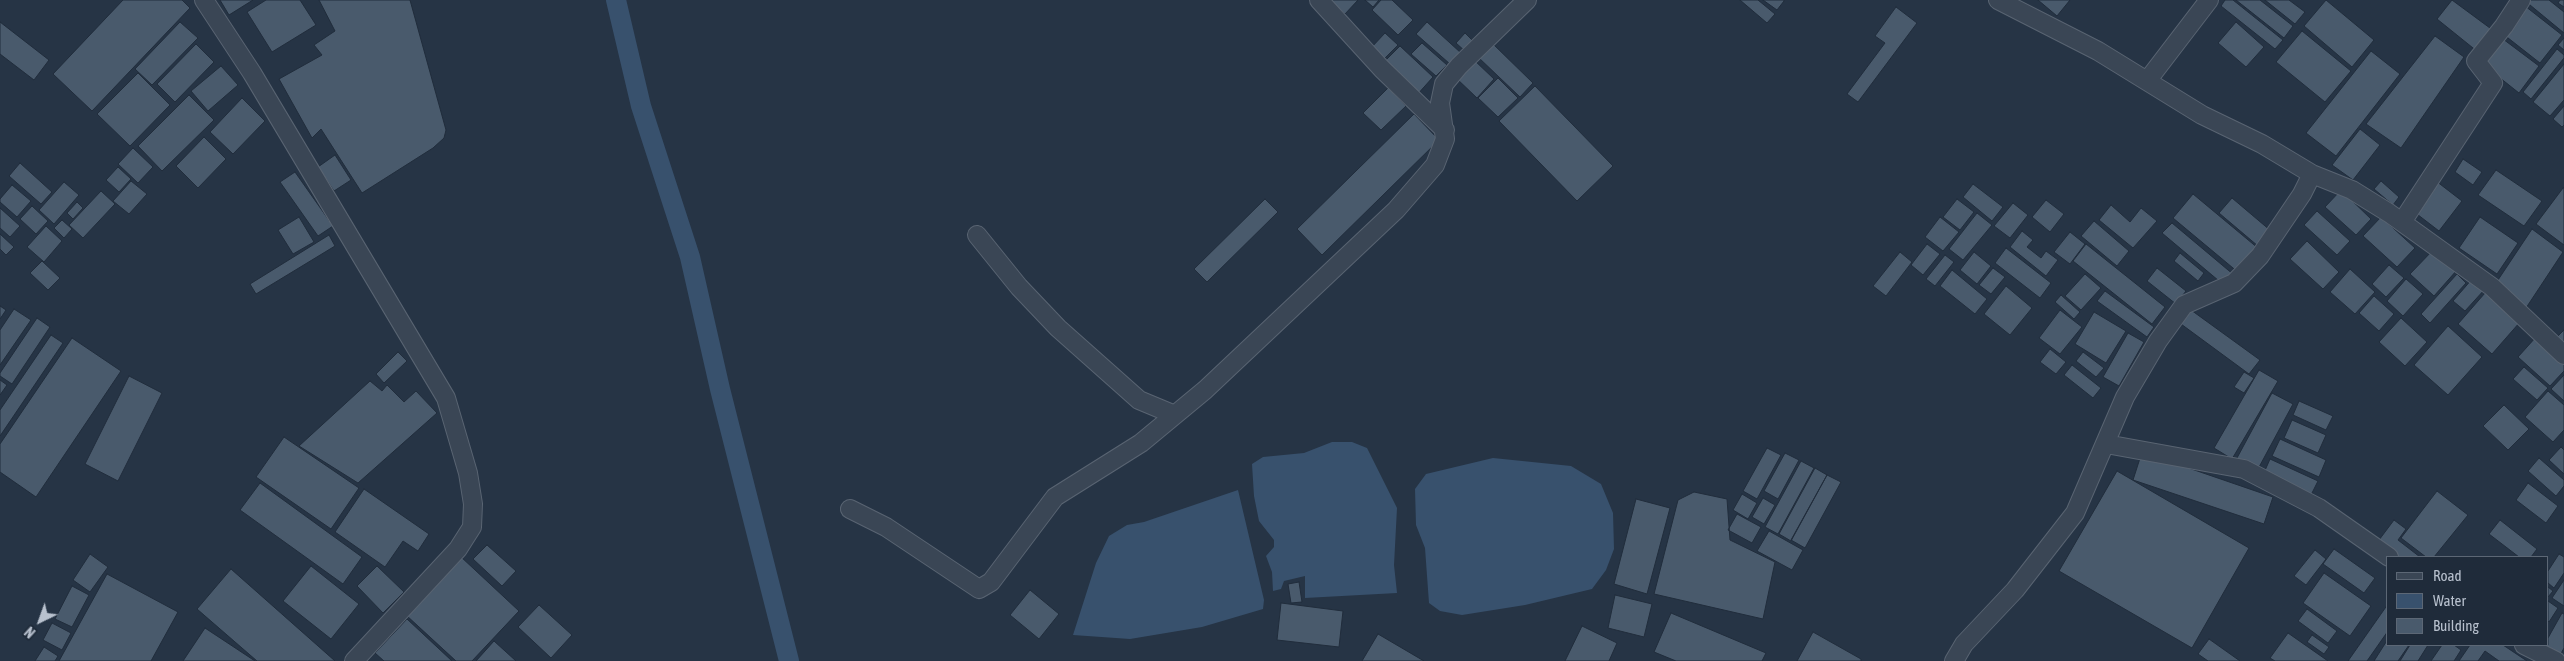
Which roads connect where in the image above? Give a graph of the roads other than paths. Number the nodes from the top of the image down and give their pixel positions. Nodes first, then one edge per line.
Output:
1 (204, 0) edge
2 (1319, 0) edge
3 (1527, 0) edge
4 (1998, 0) edge
5 (2209, 0) edge
6 (2521, 0) edge
7 (2146, 81) junction
8 (1445, 130) junction
9 (2312, 174) junction
10 (2402, 222) junction
11 (977, 235) dead end
12 (2564, 355) edge
13 (1175, 414) junction
14 (2106, 444) junction
15 (850, 509) dead end
16 (2387, 556) edge
17 (2526, 646) edge
18 (2564, 658) edge
19 (354, 661) edge
20 (1954, 661) edge
21 (2556, 661) edge
22 (2562, 661) edge

1 - 19 street
2 - 8 street
3 - 8 street
4 - 7 street
5 - 7 street
6 - 10 street
7 - 9 street
8 - 13 street
9 - 10 street
9 - 14 street
10 - 12 street
11 - 13 street
13 - 15 street
14 - 16 street
14 - 20 street
17 - 21 street
18 - 22 street

